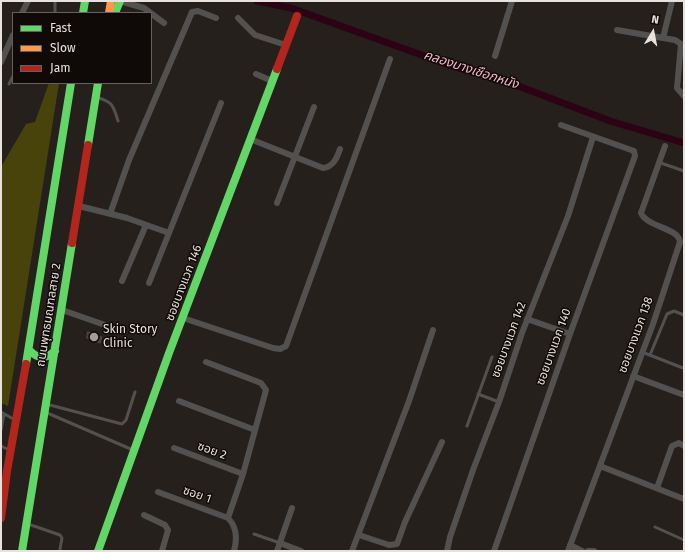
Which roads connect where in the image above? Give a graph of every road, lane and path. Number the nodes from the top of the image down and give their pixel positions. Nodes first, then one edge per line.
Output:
1 (28, 1) edge
2 (55, 1) edge
3 (84, 1) edge
4 (111, 1) edge
5 (120, 1) edge
6 (512, 1) edge
7 (672, 1) edge
8 (22, 12) edge
9 (55, 12) edge
10 (83, 12) edge
11 (109, 12) edge
12 (115, 12) edge
13 (149, 12) edge
14 (152, 14) edge
15 (216, 18) dead end
16 (238, 18) dead end
17 (295, 20) dead end
18 (164, 24) dead end
19 (617, 30) dead end
20 (12, 37) edge
21 (663, 38) junction
22 (286, 45) junction
23 (495, 56) dead end
24 (390, 59) dead end
25 (1, 62) edge
26 (256, 74) dead end
27 (12, 78) edge
28 (272, 81) junction
29 (9, 84) dead end
30 (71, 84) edge
31 (98, 84) edge
32 (684, 96) edge
33 (96, 97) junction
34 (221, 102) dead end
35 (314, 107) dead end
36 (118, 121) dead end
37 (561, 125) dead end
38 (593, 137) junction
39 (250, 139) junction
40 (665, 146) dead end
41 (340, 149) dead end
42 (294, 157) junction
43 (658, 162) junction
44 (684, 171) edge
45 (277, 203) dead end
46 (79, 206) junction
47 (110, 214) junction
48 (146, 225) junction
49 (169, 234) junction
50 (122, 281) dead end
51 (149, 283) dead end
52 (62, 310) junction
53 (684, 315) edge
54 (183, 318) junction
55 (527, 319) junction
56 (105, 325) dead end
57 (433, 330) dead end
58 (570, 334) junction
59 (29, 350) junction
60 (55, 351) junction
61 (642, 352) junction
62 (650, 356) junction
63 (492, 357) dead end
64 (206, 362) dead end
65 (683, 368) dead end
66 (633, 376) junction
67 (135, 392) dead end
68 (478, 394) junction
69 (684, 395) edge
70 (179, 401) dead end
71 (499, 402) junction
72 (46, 408) junction
73 (3, 413) edge
74 (17, 421) junction
75 (467, 426) dead end
76 (1, 430) edge
77 (255, 430) junction
78 (442, 442) dead end
79 (1, 446) edge
80 (684, 446) edge
81 (174, 448) dead end
82 (11, 451) junction
83 (135, 451) junction
84 (600, 466) junction
85 (4, 470) edge
86 (243, 474) junction
87 (657, 488) junction
88 (158, 492) dead end
89 (684, 499) edge
90 (292, 508) dead end
91 (144, 515) dead end
92 (1, 518) edge
93 (228, 518) junction
94 (27, 524) junction
95 (654, 527) dead end
96 (254, 534) dead end
97 (359, 535) junction
98 (684, 540) edge
99 (280, 543) junction
100 (60, 548) dead end
101 (569, 548) edge
102 (22, 551) edge
103 (98, 551) edge
104 (162, 551) edge
105 (234, 551) edge
106 (277, 551) edge
107 (301, 551) edge
108 (352, 551) edge
109 (447, 551) edge
110 (494, 551) edge
111 (582, 551) edge
112 (588, 551) edge
113 (594, 551) edge

1 - 8 street
2 - 9 lane
3 - 10 main road
4 - 11 main road
5 - 12 main road
5 - 13 street
6 - 23 street
7 - 21 street
14 - 18 street
15 - 47 street
16 - 22 street
17 - 22 main road, ซอยบางแวก 146
19 - 21 street
20 - 25 street
21 - 32 street
22 - 28 main road, ซอยบางแวก 146
24 - 54 street
26 - 28 street
27 - 29 lane
28 - 39 main road, ซอยบางแวก 146
30 - 59 main road, ถนนพุทธมณฑลสาย 2
31 - 33 main road, ถนนพุทธมณฑลสาย 2
33 - 36 lane
33 - 46 main road, ถนนพุทธมณฑลสาย 2
34 - 49 street
35 - 42 street
37 - 38 street
38 - 55 street, ซอยบางแวก 142
38 - 58 street, ซอยบางแวก 140
39 - 42 street
39 - 54 main road, ซอยบางแวก 146
40 - 43 street, ซอยบางแวก 138
41 - 42 street
42 - 45 street
43 - 44 lane
43 - 61 street, ซอยบางแวก 138
46 - 47 street
46 - 52 main road, ถนนพุทธมณฑลสาย 2
47 - 48 street
48 - 49 street
48 - 50 street
49 - 51 street
52 - 56 street
52 - 60 main road, ถนนพุทธมณฑลสาย 2
53 - 62 lane
54 - 83 main road, ซอยบางแวก 146
55 - 58 street
55 - 71 street, ซอยบางแวก 142
57 - 97 street
58 - 110 street, ซอยบางแวก 140
59 - 60 main road
59 - 74 main road, ถนนพุทธมณฑลสาย 2
60 - 72 main road, ถนนพุทธมณฑลสาย 2
61 - 62 lane
61 - 66 street, ซอยบางแวก 138
62 - 65 lane
63 - 68 lane
64 - 77 street
66 - 69 street
66 - 84 street, ซอยบางแวก 138
67 - 72 lane
68 - 71 lane
68 - 75 lane
70 - 77 street
71 - 109 street, ซอยบางแวก 142
72 - 83 lane
72 - 94 main road, ถนนพุทธมณฑลสาย 2
73 - 74 lane
73 - 76 lane
74 - 82 main road, ถนนพุทธมณฑลสาย 2
77 - 86 street
78 - 97 street
79 - 82 lane
80 - 87 street
81 - 86 street, ซอย 2
82 - 85 main road, ถนนพุทธมณฑลสาย 2
83 - 103 main road, ซอยบางแวก 146
84 - 87 street
84 - 101 street, ซอยบางแวก 138
85 - 92 main road, ถนนพุทธมณฑลสาย 2
86 - 93 street
87 - 89 street
88 - 93 street, ซอย 1
90 - 99 street
91 - 104 street
93 - 105 street
94 - 100 lane
94 - 102 main road, ถนนพุทธมณฑลสาย 2
95 - 98 lane
96 - 99 lane
97 - 108 street
99 - 106 street
99 - 107 street
101 - 111 street
112 - 113 street

